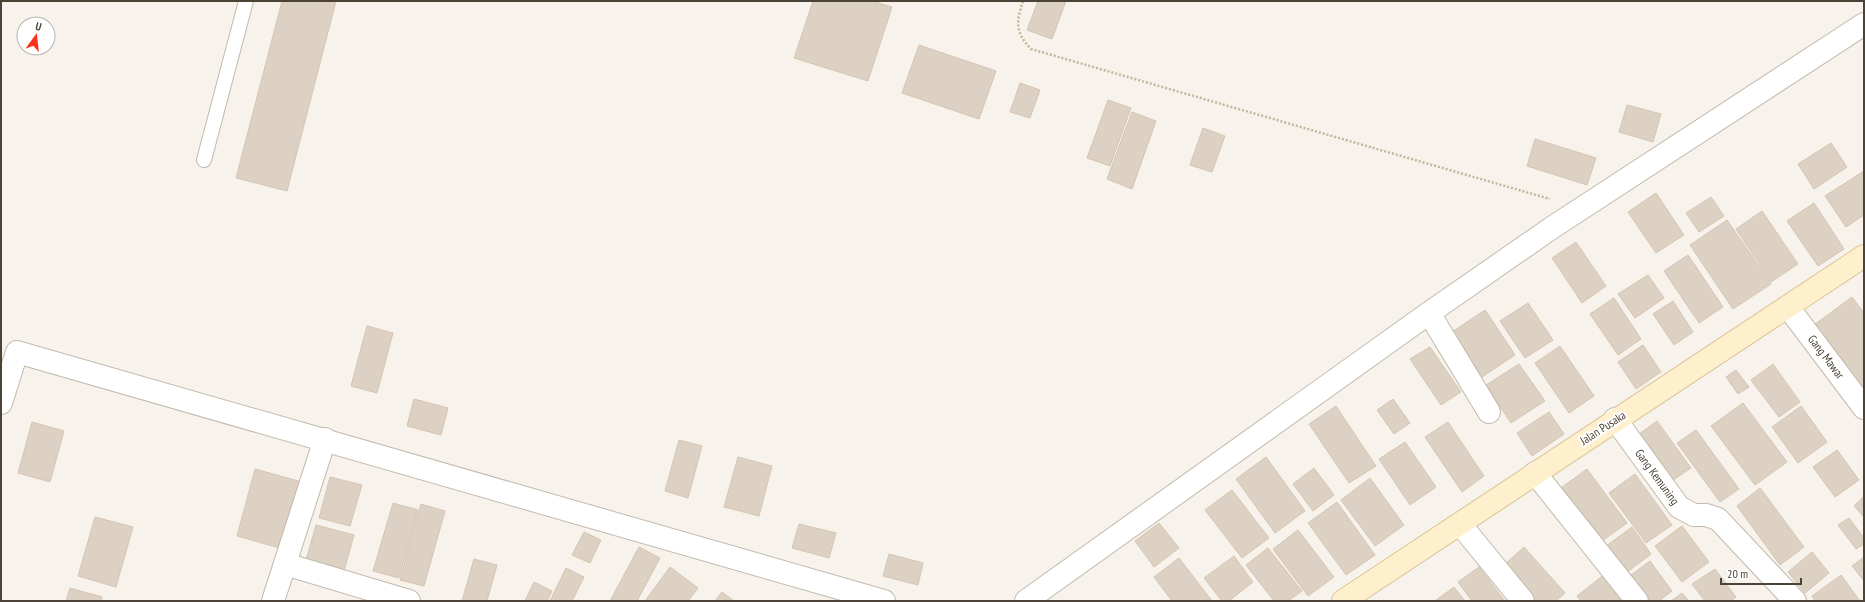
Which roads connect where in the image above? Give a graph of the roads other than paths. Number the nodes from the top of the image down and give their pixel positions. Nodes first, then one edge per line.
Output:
1 (246, 1) edge
2 (1864, 24) edge
3 (204, 160) dead end
4 (1864, 256) edge
5 (1788, 307) junction
6 (1429, 313) junction
7 (1, 403) edge
8 (1864, 408) edge
9 (1489, 412) dead end
10 (1615, 420) junction
11 (325, 440) junction
12 (1535, 473) junction
13 (1460, 524) junction
14 (285, 564) junction
15 (1348, 600) edge
16 (273, 601) edge
17 (409, 601) edge
18 (884, 601) edge
19 (1026, 601) edge
20 (1523, 601) edge
21 (1637, 601) edge
22 (1795, 601) edge

1 - 3 lane
2 - 6 street
4 - 5 main road, Jalan Pusaka
5 - 8 street, Gang Mawar
5 - 10 main road, Jalan Pusaka
6 - 9 street
6 - 19 street
7 - 11 street
10 - 12 main road, Jalan Pusaka
10 - 22 street, Gang Kemuning
11 - 14 street
11 - 18 street
12 - 13 main road, Jalan Pusaka
12 - 21 street
13 - 15 main road, Jalan Pusaka
13 - 20 street
14 - 16 street
14 - 17 street

